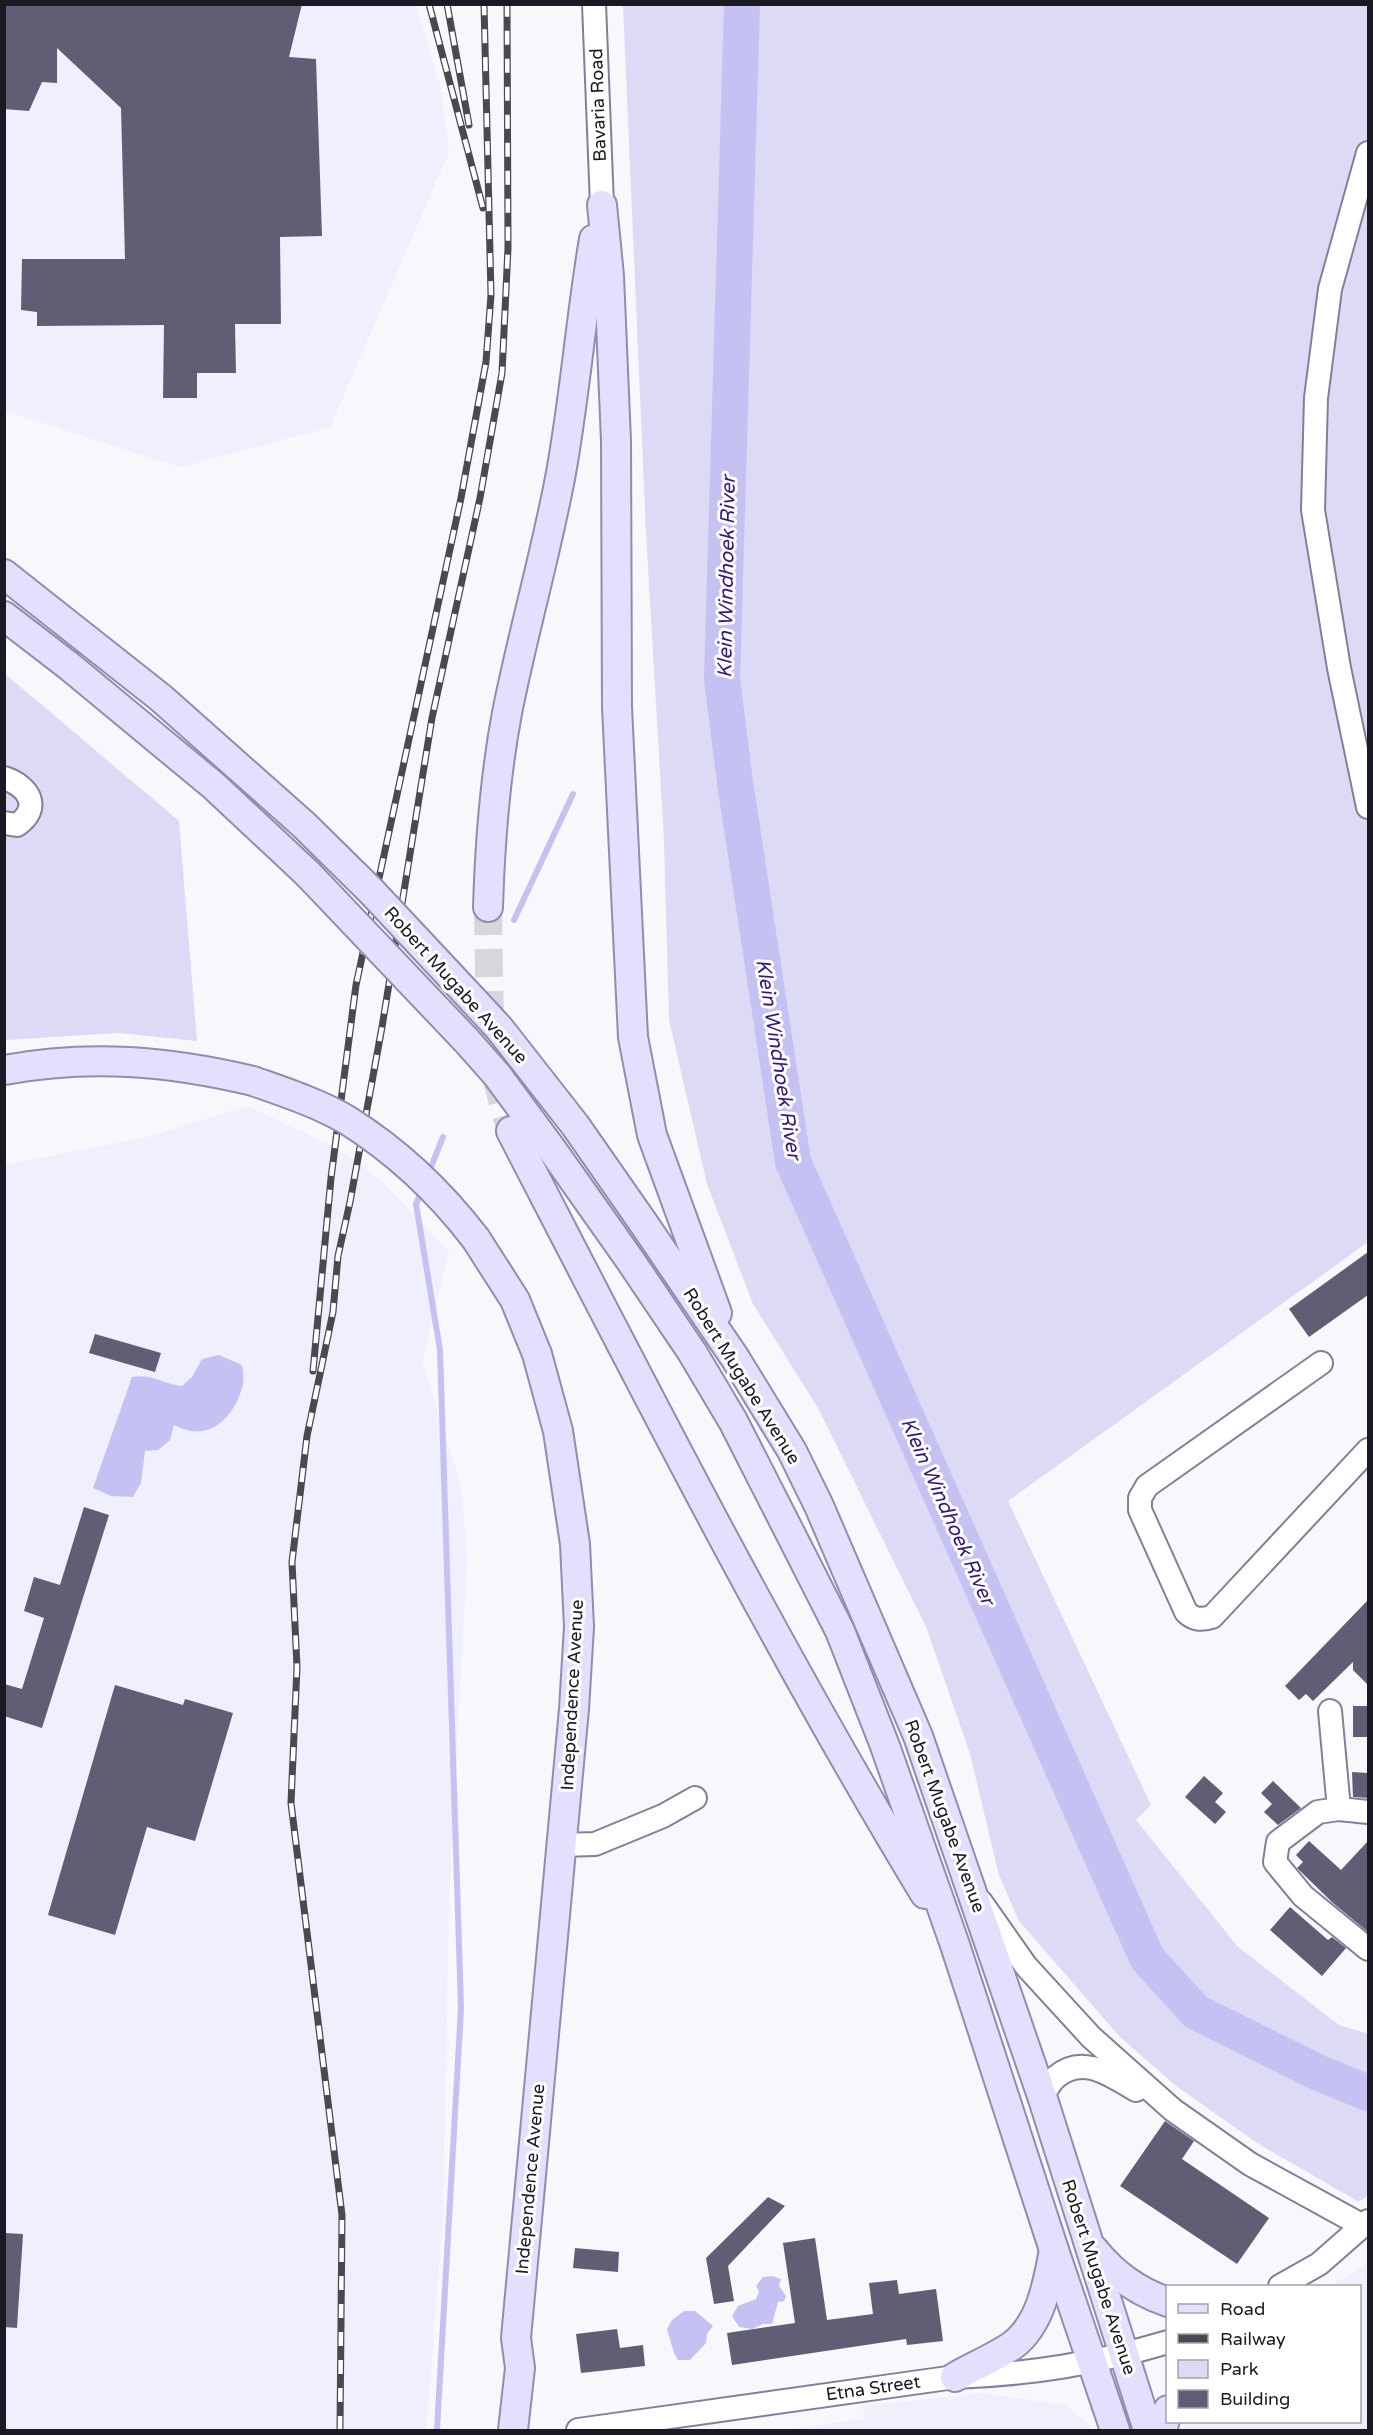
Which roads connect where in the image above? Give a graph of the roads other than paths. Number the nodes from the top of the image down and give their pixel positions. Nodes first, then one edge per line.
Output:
1 (594, 4) edge
2 (1368, 153) edge
3 (602, 205) junction
4 (4, 574) edge
5 (4, 616) edge
6 (4, 778) edge
7 (1368, 807) edge
8 (4, 823) edge
9 (488, 907) tunnel mouth
10 (4, 1070) edge
11 (511, 1131) tunnel mouth
12 (735, 1358) junction
13 (1321, 1363) dead end
14 (1368, 1450) edge
15 (1330, 1711) dead end
16 (695, 1798) dead end
17 (1339, 1809) junction
18 (1368, 1812) edge
19 (561, 1845) junction
20 (972, 1889) junction
21 (955, 1945) junction
22 (1368, 1949) edge
23 (1042, 2096) junction
24 (1173, 2110) junction
25 (1366, 2224) edge
26 (1086, 2235) junction
27 (1054, 2250) junction
28 (1282, 2285) edge
29 (1166, 2302) edge
30 (516, 2338) junction
31 (1166, 2342) edge
32 (1125, 2355) junction
33 (1093, 2362) junction
34 (956, 2377) junction
35 (1166, 2414) edge
36 (497, 2430) edge
37 (513, 2430) edge
38 (578, 2430) edge
39 (1115, 2430) edge
40 (1148, 2430) edge
41 (1162, 2430) edge

1 - 3 street, Bavaria Road
2 - 7 street
3 - 9 main road
3 - 12 main road
4 - 12 main road, Robert Mugabe Avenue, bridge
5 - 21 main road, Robert Mugabe Avenue, bridge
6 - 8 street
10 - 19 main road, Independence Avenue, bridge
11 - 21 main road
12 - 20 main road, Robert Mugabe Avenue
13 - 14 street
15 - 17 street
16 - 19 street
17 - 18 street
17 - 22 street
19 - 30 main road, Independence Avenue
20 - 23 main road, Robert Mugabe Avenue
20 - 24 street
21 - 27 main road, Robert Mugabe Avenue
23 - 24 street
23 - 26 main road, Robert Mugabe Avenue
24 - 25 street
25 - 28 street
26 - 29 main road
26 - 32 main road, Robert Mugabe Avenue
27 - 33 main road, Robert Mugabe Avenue
27 - 34 main road
30 - 36 main road, Independence Avenue
30 - 37 main road, Independence Avenue
31 - 32 street, Etna Street
32 - 33 street, Etna Street
32 - 40 main road, Robert Mugabe Avenue
33 - 34 street, Etna Street
33 - 39 main road, Robert Mugabe Avenue
34 - 38 street, Etna Street
35 - 41 main road

